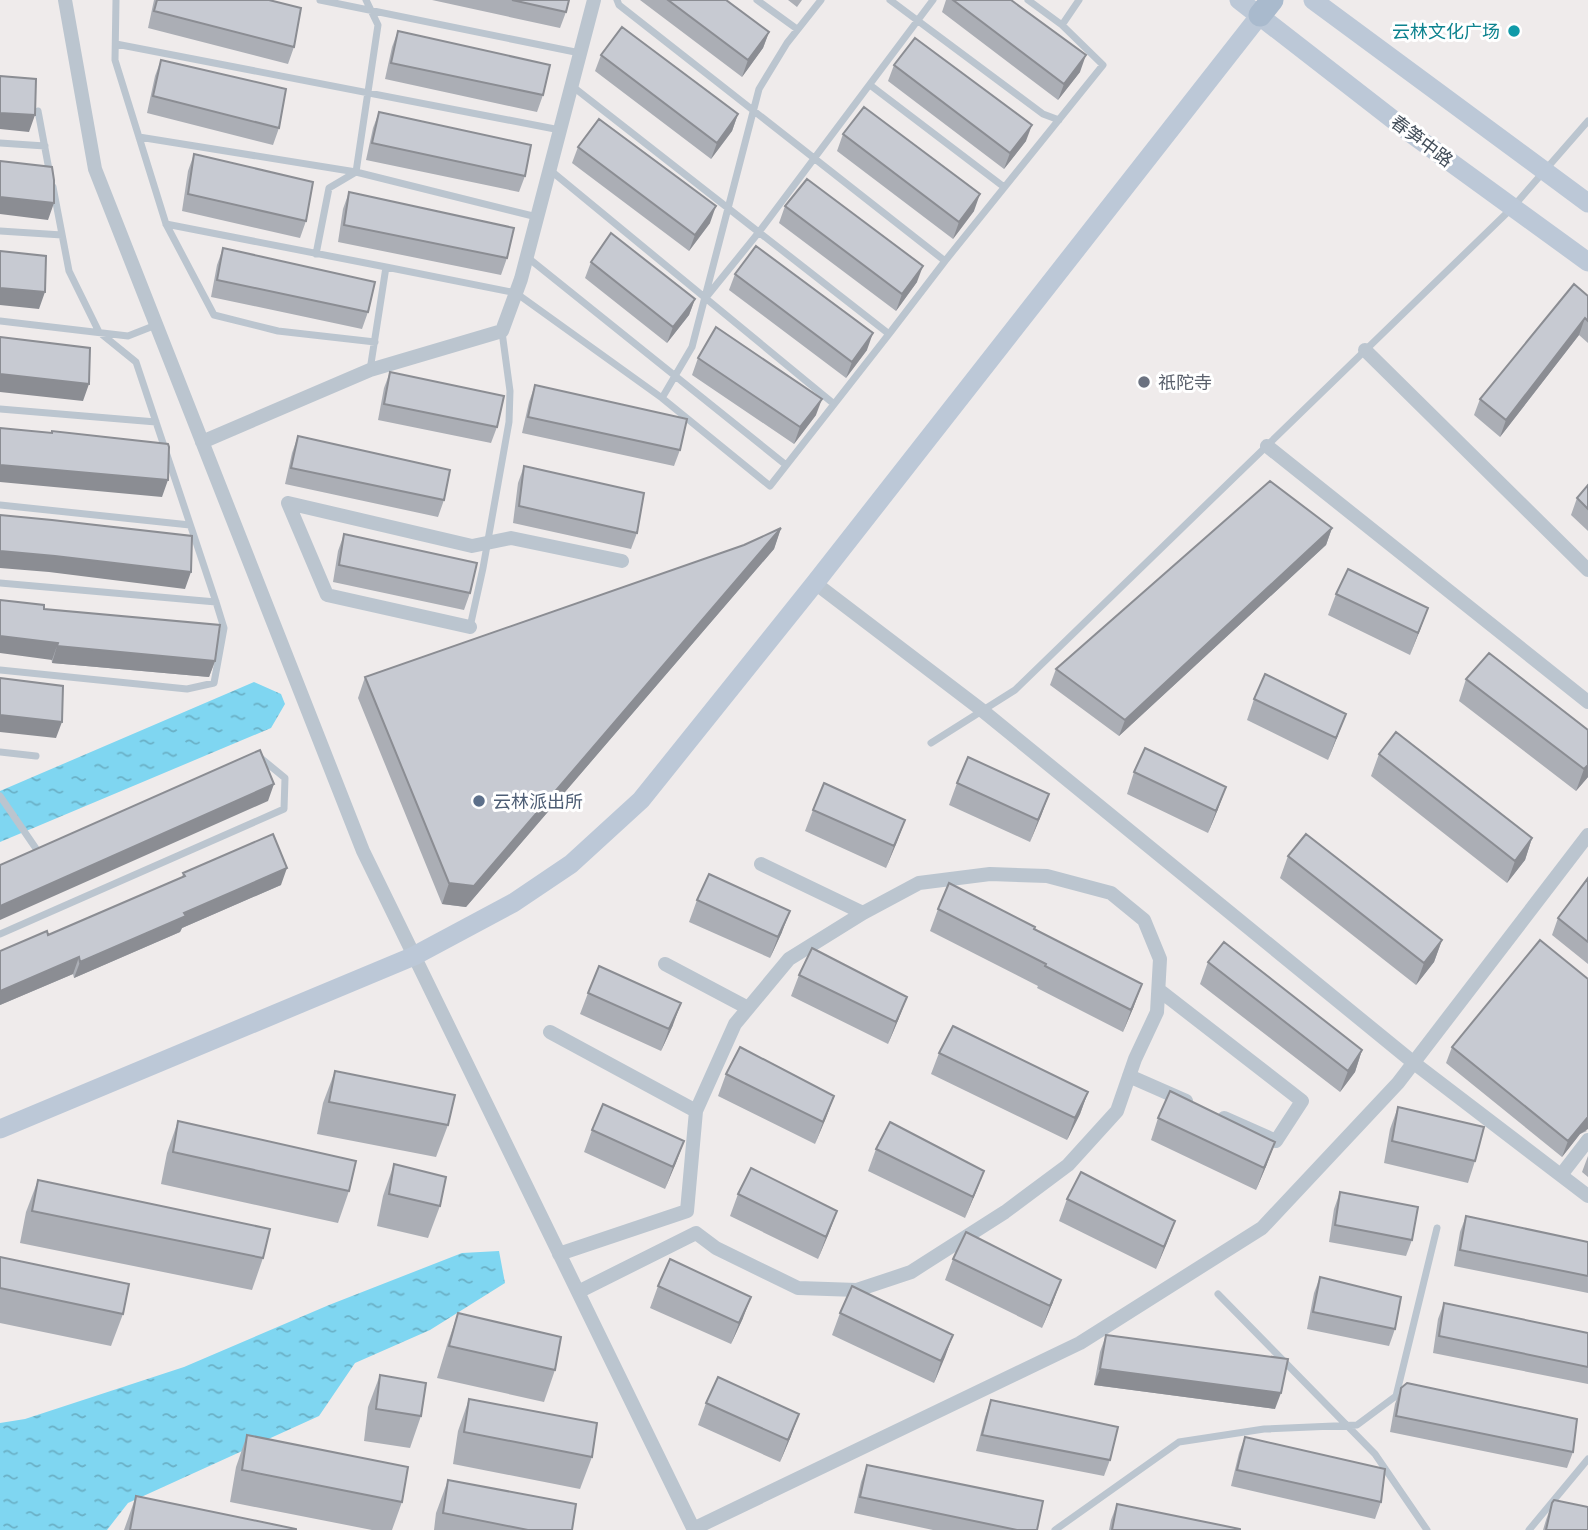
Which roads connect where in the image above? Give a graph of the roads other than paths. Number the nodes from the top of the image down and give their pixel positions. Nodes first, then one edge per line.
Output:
1 (65, 0) edge
2 (116, 0) edge
3 (320, 0) edge
4 (366, 0) edge
5 (594, 0) edge
6 (617, 0) edge
7 (757, 0) edge
8 (821, 0) edge
9 (890, 0) edge
10 (933, 0) edge
11 (1028, 0) edge
12 (1079, 0) edge
13 (1239, 0) edge
14 (1313, 0) edge
15 (1266, 8) edge
16 (371, 10) junction
17 (918, 20) junction
18 (1062, 26) junction
19 (797, 29) junction
20 (116, 44) junction
21 (580, 53) junction
22 (870, 85) junction
23 (572, 86) junction
24 (367, 92) junction
25 (38, 111) edge
26 (754, 111) junction
27 (1059, 120) junction
28 (1588, 121) edge
29 (560, 130) junction
30 (139, 136) junction
31 (0, 144) edge
32 (45, 146) junction
33 (814, 158) junction
34 (550, 170) junction
35 (1545, 171) junction
36 (356, 172) junction
37 (1004, 187) junction
38 (1588, 203) edge
39 (728, 208) junction
40 (1512, 208) junction
41 (537, 217) junction
42 (166, 224) junction
43 (0, 230) edge
44 (759, 232) junction
45 (62, 235) junction
46 (316, 254) junction
47 (527, 256) junction
48 (945, 261) junction
49 (1588, 262) edge
50 (386, 267) junction
51 (516, 293) junction
52 (705, 299) junction
53 (0, 321) edge
54 (156, 325) junction
55 (502, 331) junction
56 (99, 332) junction
57 (889, 334) junction
58 (375, 342) junction
59 (1365, 350) junction
60 (370, 370) junction
61 (675, 376) junction
62 (662, 398) junction
63 (834, 404) junction
64 (0, 409) edge
65 (156, 422) junction
66 (202, 442) junction
67 (1267, 446) junction
68 (786, 465) junction
69 (0, 505) edge
70 (190, 525) junction
71 (488, 542) junction
72 (622, 561) dead end
73 (1588, 570) edge
74 (0, 583) edge
75 (815, 583) junction
76 (216, 602) junction
77 (470, 627) joint
78 (0, 670) edge
79 (1588, 702) edge
80 (983, 711) junction
81 (931, 743) dead end
82 (0, 752) edge
83 (36, 756) dead end
84 (244, 760) edge
85 (0, 796) edge
86 (1588, 835) edge
87 (50, 845) edge
88 (37, 850) junction
89 (25, 855) edge
90 (761, 864) dead end
91 (863, 913) junction
92 (0, 934) edge
93 (414, 956) junction
94 (664, 964) dead end
95 (1158, 990) junction
96 (748, 1008) junction
97 (550, 1032) dead end
98 (1414, 1063) junction
99 (1129, 1076) junction
100 (696, 1111) junction
101 (0, 1129) edge
102 (1588, 1140) edge
103 (1561, 1175) junction
104 (1588, 1196) edge
105 (1437, 1228) dead end
106 (559, 1254) junction
107 (578, 1292) junction
108 (1218, 1294) dead end
109 (1347, 1425) junction
110 (1588, 1459) edge
111 (694, 1529) edge
112 (1055, 1530) edge
113 (1427, 1530) edge
114 (1529, 1530) edge

1 - 54 street
2 - 20 lane
3 - 16 lane
4 - 16 lane
5 - 21 street
6 - 26 lane
7 - 19 lane
8 - 19 lane
9 - 17 lane
10 - 17 lane
11 - 18 lane
12 - 18 lane
13 - 15 street, 春笋中路
14 - 35 street
15 - 40 street, 春笋中路
15 - 75 street
16 - 21 lane
16 - 24 lane
17 - 22 lane
17 - 27 lane
18 - 27 lane
19 - 26 lane
20 - 24 lane
20 - 30 lane
21 - 23 street
22 - 33 lane
22 - 37 lane
23 - 29 street
23 - 39 lane
24 - 29 lane
24 - 36 lane
25 - 32 lane
26 - 33 lane
26 - 39 lane
27 - 37 lane
28 - 35 lane
29 - 34 street
30 - 36 lane
30 - 42 lane
31 - 32 lane
32 - 45 lane
33 - 44 lane
33 - 48 lane
34 - 41 street
34 - 52 lane
35 - 38 street
35 - 40 lane
36 - 41 lane
36 - 46 lane
37 - 48 lane
39 - 44 lane
39 - 52 lane
40 - 49 street, 春笋中路
40 - 59 lane
41 - 47 street
42 - 46 lane
42 - 58 lane
43 - 45 lane
44 - 52 lane
44 - 57 lane
45 - 56 lane
46 - 50 lane
47 - 51 street
47 - 61 lane
48 - 57 lane
50 - 51 lane
50 - 58 lane
51 - 55 street
51 - 62 lane
52 - 61 lane
52 - 63 lane
53 - 56 lane
54 - 56 lane
54 - 66 street
55 - 60 street
55 - 71 lane
56 - 65 lane
57 - 63 lane
58 - 60 lane
59 - 67 lane
59 - 73 street
60 - 66 street
61 - 62 lane
61 - 68 lane
62 - 68 lane
63 - 68 lane
64 - 65 lane
65 - 70 lane
66 - 93 street
67 - 79 street
67 - 80 lane
69 - 70 lane
70 - 76 lane
71 - 72 street
71 - 77 lane
71 - 77 street
74 - 76 lane
75 - 80 street
75 - 93 street
76 - 78 lane
80 - 81 lane
80 - 98 street
82 - 83 lane
84 - 92 lane
85 - 88 lane
86 - 98 street
87 - 88 lane
88 - 89 lane
90 - 91 street
91 - 95 street
91 - 96 street
93 - 101 street
93 - 106 street
94 - 96 street
95 - 99 street
95 - 99 street
96 - 100 street
97 - 100 street
98 - 103 street
98 - 111 street
99 - 107 street
100 - 106 street
102 - 103 street
103 - 104 street
105 - 109 lane
106 - 107 street
107 - 111 street
108 - 109 lane
109 - 112 lane
109 - 113 lane
110 - 114 lane

